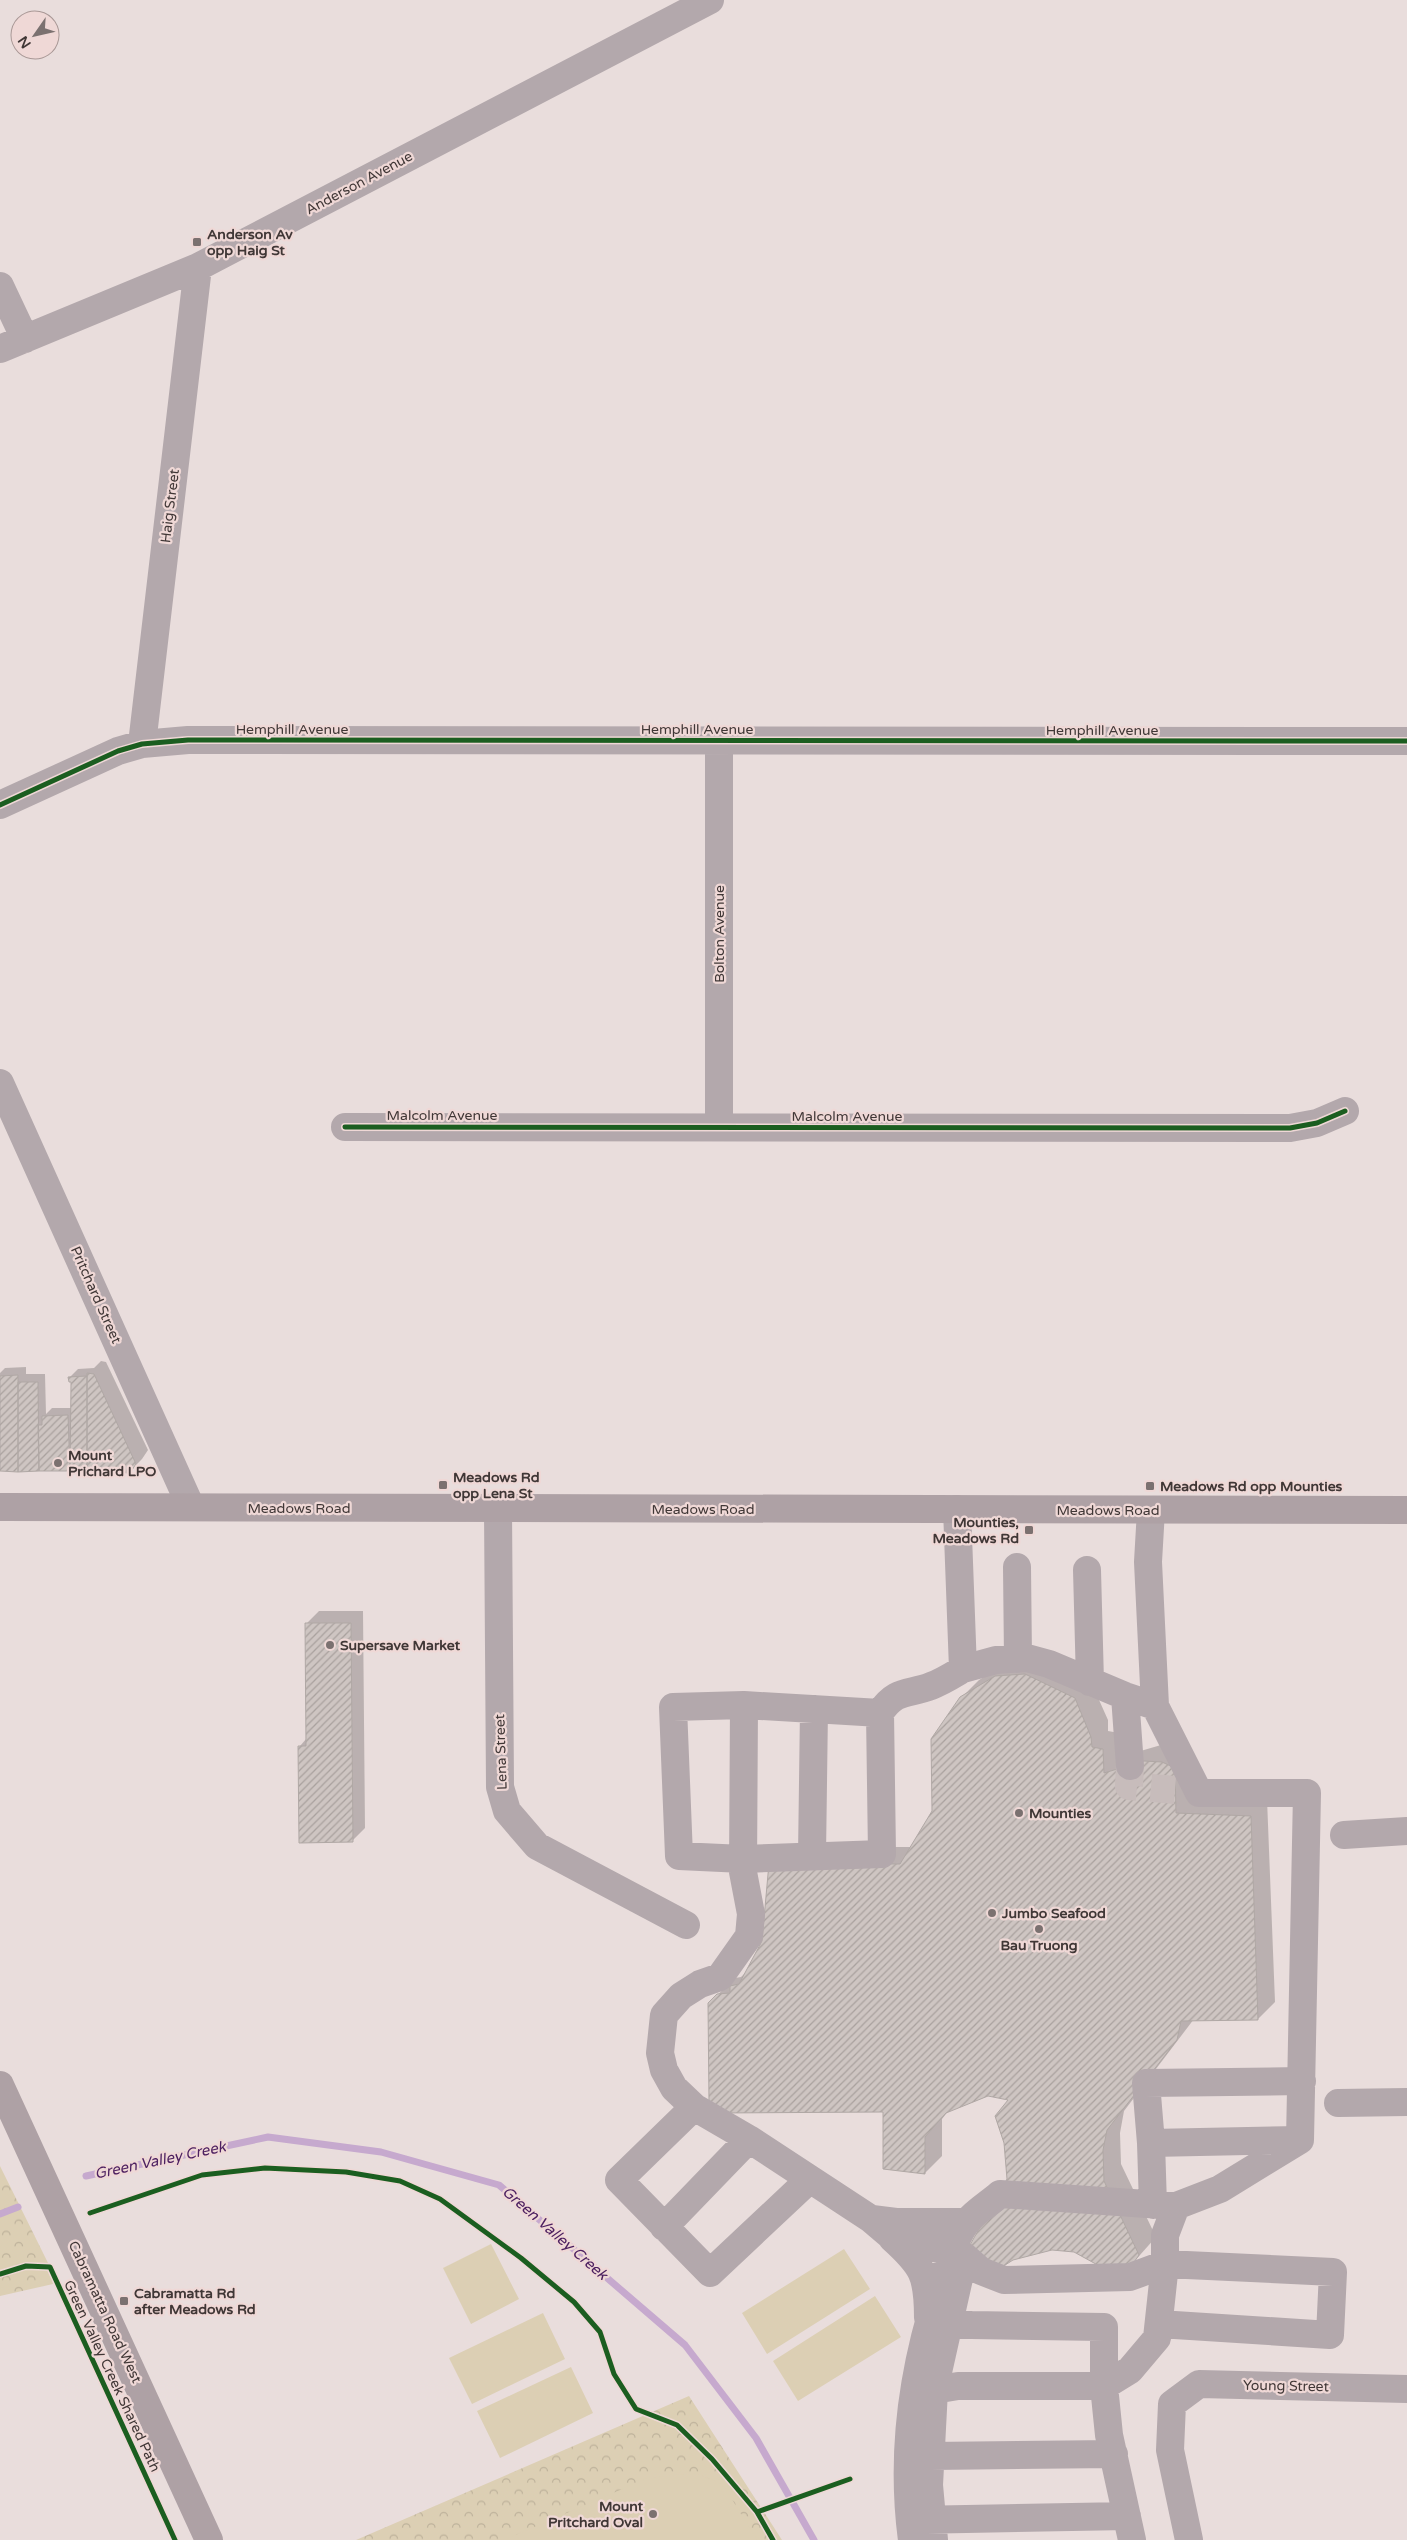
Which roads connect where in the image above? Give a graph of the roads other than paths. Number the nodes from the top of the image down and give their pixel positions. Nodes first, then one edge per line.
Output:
1 (710, 0) edge
2 (198, 268) junction
3 (0, 286) edge
4 (25, 339) junction
5 (0, 349) edge
6 (719, 741) junction
7 (1407, 741) edge
8 (142, 744) junction
9 (0, 805) edge
10 (0, 1083) edge
11 (1345, 1111) dead end
12 (719, 1126) junction
13 (345, 1127) dead end
14 (0, 1507) edge
15 (191, 1507) junction
16 (498, 1509) junction
17 (958, 1509) junction
18 (1151, 1510) junction
19 (1407, 1510) edge
20 (1017, 1567) dead end
21 (1087, 1570) dead end
22 (1018, 1659) junction
23 (963, 1669) junction
24 (1090, 1682) junction
25 (1125, 1696) junction
26 (744, 1705) junction
27 (1155, 1706) junction
28 (814, 1709) junction
29 (880, 1713) junction
30 (1130, 1766) tunnel mouth
31 (1407, 1831) edge
32 (1344, 1835) dead end
33 (812, 1856) junction
34 (743, 1859) junction
35 (686, 1925) dead end
36 (1302, 2081) junction
37 (0, 2085) edge
38 (1407, 2102) edge
39 (1338, 2103) dead end
40 (694, 2107) junction
41 (6, 2115) edge
42 (749, 2139) junction
43 (1300, 2140) junction
44 (1151, 2143) junction
45 (810, 2179) junction
46 (1164, 2206) junction
47 (967, 2222) junction
48 (664, 2226) junction
49 (881, 2228) junction
50 (958, 2254) junction
51 (1165, 2264) junction
52 (939, 2320) junction
53 (1159, 2324) junction
54 (1104, 2386) junction
55 (1407, 2389) edge
56 (934, 2390) junction
57 (1114, 2454) junction
58 (930, 2456) junction
59 (1130, 2528) edge
60 (922, 2530) edge
61 (209, 2540) edge
62 (1189, 2540) edge

1 - 2 street, Anderson Avenue
2 - 4 street, Anderson Avenue
2 - 8 street, Haig Street
3 - 4 street
4 - 5 street, Anderson Avenue
6 - 7 street, Hemphill Avenue
6 - 8 street, Hemphill Avenue
6 - 12 street, Bolton Avenue
8 - 9 street, Hemphill Avenue
10 - 15 street, Pritchard Street
11 - 12 street, Malcolm Avenue
12 - 13 street, Malcolm Avenue
14 - 15 main road, Meadows Road
15 - 16 main road, Meadows Road
16 - 17 main road, Meadows Road
16 - 35 street, Lena Street
17 - 18 main road, Meadows Road
17 - 23 street
18 - 19 main road, Meadows Road
18 - 27 street
20 - 22 street
21 - 24 street
22 - 23 street
22 - 24 street
23 - 29 street
24 - 25 street
25 - 27 street
25 - 30 street
26 - 28 street
26 - 34 street
26 - 34 street
27 - 36 street
28 - 29 street
28 - 33 street
29 - 33 street
31 - 32 street
33 - 34 street
34 - 40 street
36 - 43 street
36 - 44 street
37 - 41 main road, Cabramatta Road West
38 - 39 street
40 - 42 street
40 - 48 street
41 - 61 main road, Cabramatta Road West
42 - 45 street
42 - 48 street
43 - 44 street
43 - 46 street
44 - 46 street
45 - 48 street
45 - 49 street
46 - 47 street
46 - 51 street
47 - 49 street
47 - 50 street
49 - 50 street
49 - 52 street
50 - 51 street
50 - 52 street
51 - 53 street
51 - 53 street
52 - 54 street
52 - 56 street
52 - 60 street
53 - 54 street
54 - 56 street
54 - 57 street
55 - 62 street, Young Street
56 - 58 street
57 - 58 street
57 - 59 street
58 - 60 street
59 - 60 street

